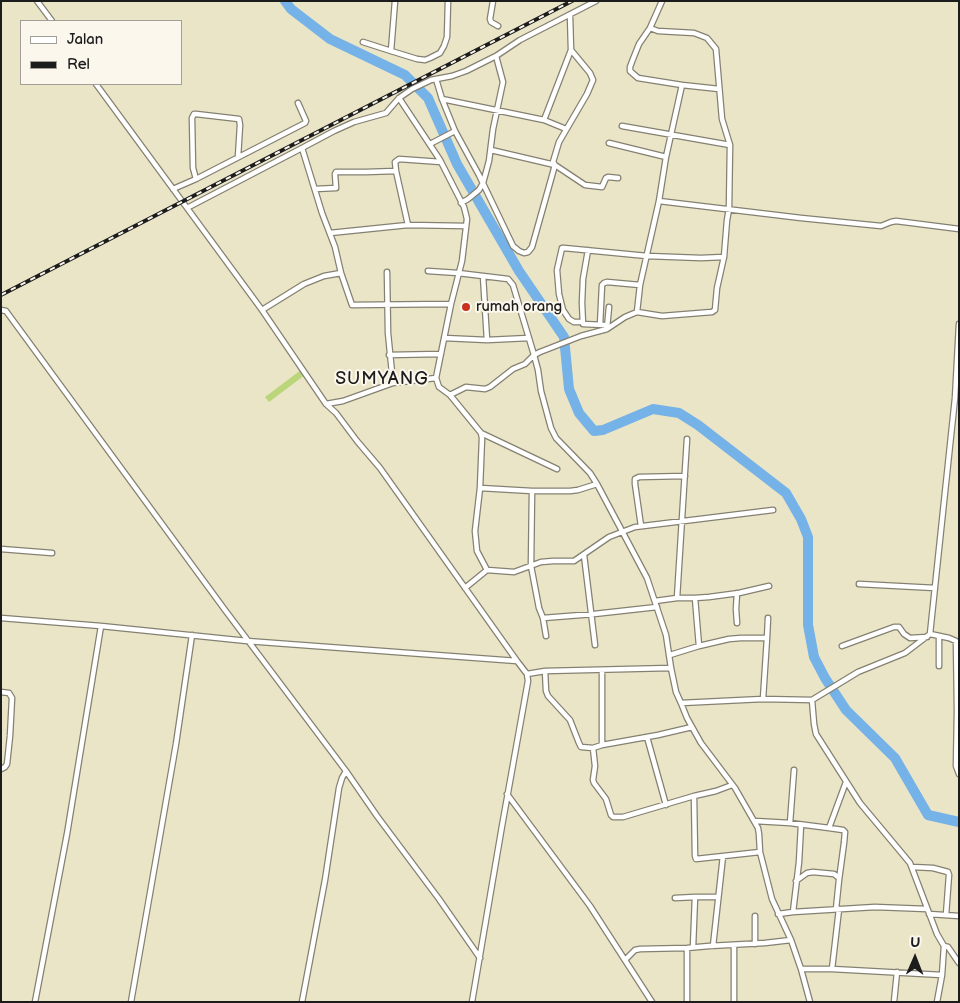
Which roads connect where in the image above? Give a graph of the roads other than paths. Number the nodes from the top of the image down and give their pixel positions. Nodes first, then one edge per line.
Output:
1 (38, 1) edge
2 (395, 1) edge
3 (448, 1) edge
4 (493, 1) edge
5 (596, 1) edge
6 (662, 1) edge
7 (570, 15) junction
8 (51, 20) edge
9 (498, 26) dead end
10 (650, 28) junction
11 (363, 42) dead end
12 (571, 50) junction
13 (391, 51) junction
14 (496, 56) junction
15 (434, 80) junction
16 (97, 85) edge
17 (682, 85) junction
18 (719, 89) junction
19 (399, 98) junction
20 (442, 99) junction
21 (298, 102) dead end
22 (497, 110) junction
23 (544, 120) junction
24 (622, 126) dead end
25 (566, 129) junction
26 (454, 132) junction
27 (671, 134) junction
28 (609, 143) dead end
29 (431, 144) junction
30 (730, 145) junction
31 (302, 148) junction
32 (490, 150) junction
33 (238, 157) junction
34 (666, 157) junction
35 (441, 162) junction
36 (555, 165) junction
37 (396, 171) junction
38 (618, 178) dead end
39 (196, 179) junction
40 (483, 183) junction
41 (173, 189) junction
42 (315, 189) junction
43 (659, 201) junction
44 (461, 203) junction
45 (187, 208) junction
46 (729, 209) junction
47 (408, 225) junction
48 (466, 226) junction
49 (959, 229) edge
50 (330, 233) junction
51 (588, 250) junction
52 (647, 256) junction
53 (724, 257) junction
54 (428, 271) dead end
55 (341, 272) junction
56 (387, 272) dead end
57 (458, 273) junction
58 (483, 276) junction
59 (640, 285) junction
60 (387, 304) junction
61 (451, 304) junction
62 (609, 307) dead end
63 (1, 310) edge
64 (262, 310) junction
65 (637, 312) junction
66 (582, 322) junction
67 (959, 324) edge
68 (600, 325) junction
69 (607, 329) junction
70 (444, 338) junction
71 (529, 338) junction
72 (487, 340) junction
73 (389, 354) junction
74 (441, 354) junction
75 (534, 355) junction
76 (436, 378) junction
77 (392, 384) junction
78 (450, 395) junction
79 (957, 400) edge
80 (326, 404) junction
81 (481, 433) junction
82 (687, 439) dead end
83 (557, 469) dead end
84 (685, 476) junction
85 (597, 484) junction
86 (480, 488) junction
87 (532, 491) junction
88 (773, 510) dead end
89 (682, 521) junction
90 (641, 526) junction
91 (622, 531) junction
92 (1, 549) edge
93 (52, 553) dead end
94 (584, 555) junction
95 (532, 566) junction
96 (487, 570) junction
97 (859, 584) dead end
98 (770, 586) dead end
99 (465, 588) junction
100 (935, 588) junction
101 (737, 593) junction
102 (677, 598) junction
103 (695, 598) junction
104 (655, 602) junction
105 (657, 607) junction
106 (591, 614) junction
107 (1, 618) edge
108 (543, 618) junction
109 (768, 618) dead end
110 (737, 623) dead end
111 (101, 626) junction
112 (192, 635) junction
113 (546, 636) dead end
114 (929, 636) junction
115 (939, 636) junction
116 (766, 638) junction
117 (247, 641) junction
118 (595, 645) dead end
119 (699, 646) junction
120 (842, 646) dead end
121 (670, 655) junction
122 (518, 661) junction
123 (939, 666) dead end
124 (671, 668) junction
125 (602, 670) junction
126 (546, 671) junction
127 (527, 674) junction
128 (1, 692) edge
129 (763, 699) junction
130 (812, 700) junction
131 (681, 703) junction
132 (958, 711) edge
133 (692, 727) junction
134 (647, 737) junction
135 (602, 745) junction
136 (8, 748) junction
137 (593, 748) junction
138 (1, 749) edge
139 (1, 769) edge
140 (794, 770) dead end
141 (346, 771) junction
142 (959, 774) edge
143 (846, 782) junction
144 (732, 785) junction
145 (508, 794) junction
146 (694, 796) junction
147 (666, 805) junction
148 (755, 821) junction
149 (790, 823) junction
150 (801, 825) junction
151 (829, 828) junction
152 (760, 852) junction
153 (723, 856) junction
154 (912, 867) junction
155 (839, 878) junction
156 (796, 881) junction
157 (695, 897) junction
158 (718, 897) junction
159 (675, 898) dead end
160 (927, 908) junction
161 (837, 909) junction
162 (792, 912) junction
163 (778, 914) junction
164 (932, 914) junction
165 (946, 915) junction
166 (755, 916) dead end
167 (959, 916) edge
168 (790, 940) junction
169 (755, 944) junction
170 (734, 945) junction
171 (712, 946) junction
172 (945, 946) junction
173 (693, 947) junction
174 (687, 948) junction
175 (480, 958) junction
176 (625, 960) junction
177 (959, 962) edge
178 (801, 969) junction
179 (832, 969) junction
180 (897, 972) junction
181 (942, 975) junction
182 (34, 1002) edge
183 (131, 1002) edge
184 (302, 1002) edge
185 (472, 1002) edge
186 (652, 1002) edge
187 (687, 1002) edge
188 (734, 1002) edge
189 (810, 1002) edge
190 (894, 1002) edge
191 (937, 1002) edge

1 - 8 street
2 - 13 street
3 - 13 street
4 - 9 street
5 - 7 street
6 - 10 street
7 - 12 street
7 - 14 street
10 - 17 street
10 - 18 street
11 - 13 street
12 - 23 street
12 - 25 street
14 - 15 street
14 - 22 street
15 - 19 street
15 - 20 street
16 - 41 street
17 - 18 street
17 - 27 street
18 - 30 street
19 - 29 street
19 - 31 street
20 - 22 street
20 - 26 street
21 - 33 street
22 - 23 street
22 - 32 street
23 - 25 street
24 - 27 street
25 - 36 street
26 - 29 street
26 - 40 street
27 - 30 street
27 - 34 street
28 - 34 street
29 - 35 street
30 - 46 street
31 - 42 street
31 - 45 street
32 - 36 street
32 - 40 street
33 - 39 street
33 - 39 street
34 - 43 street
35 - 37 street
35 - 44 street
36 - 38 street
36 - 40 street
37 - 42 street
37 - 47 street
39 - 41 street
40 - 44 street
41 - 45 street
42 - 50 street
43 - 46 street
43 - 52 street
44 - 48 street
45 - 64 street
46 - 49 street
46 - 53 street
47 - 48 street
47 - 50 street
48 - 57 street
50 - 55 street
51 - 52 street
51 - 66 street
51 - 66 street
52 - 53 street
52 - 59 street
53 - 65 street
54 - 57 street
55 - 60 street
55 - 64 street
56 - 60 street
57 - 58 street
57 - 61 street
58 - 71 street
58 - 72 street
59 - 65 street
59 - 68 street
60 - 61 street
60 - 73 street
61 - 70 street
62 - 69 street
63 - 117 street
64 - 80 street
65 - 69 street
66 - 68 street
67 - 79 street
68 - 69 street
69 - 75 street
70 - 72 street
70 - 74 street
71 - 72 street
71 - 75 street
73 - 74 street
73 - 77 street
74 - 76 street
75 - 78 street
75 - 85 street
76 - 77 street
76 - 78 street
77 - 80 street
78 - 81 street
79 - 100 street
80 - 99 street
81 - 83 street
81 - 86 street
82 - 84 street
84 - 89 street
84 - 90 street
85 - 87 street
85 - 91 street
86 - 87 street
86 - 96 street
87 - 95 street
88 - 89 street
89 - 90 street
89 - 102 street
90 - 91 street
91 - 94 street
91 - 104 street
92 - 93 street
94 - 95 street
94 - 106 street
95 - 96 street
95 - 108 street
96 - 99 street
97 - 100 street
98 - 101 street
99 - 122 street
100 - 114 street
101 - 103 street
101 - 110 street
102 - 103 street
102 - 104 street
103 - 119 street
104 - 105 street
105 - 106 street
105 - 121 street
106 - 108 street
106 - 118 street
107 - 111 street
108 - 113 street
109 - 116 street
111 - 112 street
111 - 182 street
112 - 117 street
112 - 183 street
114 - 115 street
114 - 120 street
114 - 130 street
115 - 123 street
115 - 132 street
116 - 119 street
116 - 129 street
117 - 122 street
117 - 141 street
119 - 121 street
121 - 124 street
122 - 127 street
124 - 125 street
124 - 131 street
125 - 126 street
125 - 135 street
126 - 127 street
126 - 137 street
127 - 145 street
128 - 136 street
129 - 130 street
129 - 131 street
130 - 143 street
131 - 133 street
132 - 142 street
133 - 134 street
133 - 144 street
134 - 135 street
134 - 147 street
135 - 137 street
136 - 138 street
136 - 139 street
137 - 147 street
140 - 149 street
141 - 175 street
141 - 184 street
143 - 151 street
143 - 154 street
144 - 146 street
144 - 148 street
145 - 175 street
145 - 176 street
146 - 147 street
146 - 153 street
148 - 149 street
148 - 152 street
149 - 150 street
150 - 151 street
150 - 156 street
151 - 155 street
152 - 153 street
152 - 163 street
153 - 158 street
154 - 160 street
154 - 165 street
155 - 156 street
155 - 161 street
156 - 162 street
157 - 158 street
157 - 159 street
157 - 173 street
158 - 171 street
160 - 161 street
160 - 164 street
161 - 162 street
161 - 179 street
162 - 163 street
163 - 168 street
164 - 165 street
164 - 172 street
165 - 167 street
166 - 169 street
168 - 169 street
168 - 178 street
169 - 170 street
170 - 171 street
170 - 188 street
171 - 173 street
172 - 177 street
172 - 181 street
173 - 174 street
174 - 176 street
174 - 187 street
175 - 185 street
176 - 186 street
178 - 179 street
178 - 189 street
179 - 180 street
180 - 181 street
180 - 190 street
181 - 191 street

